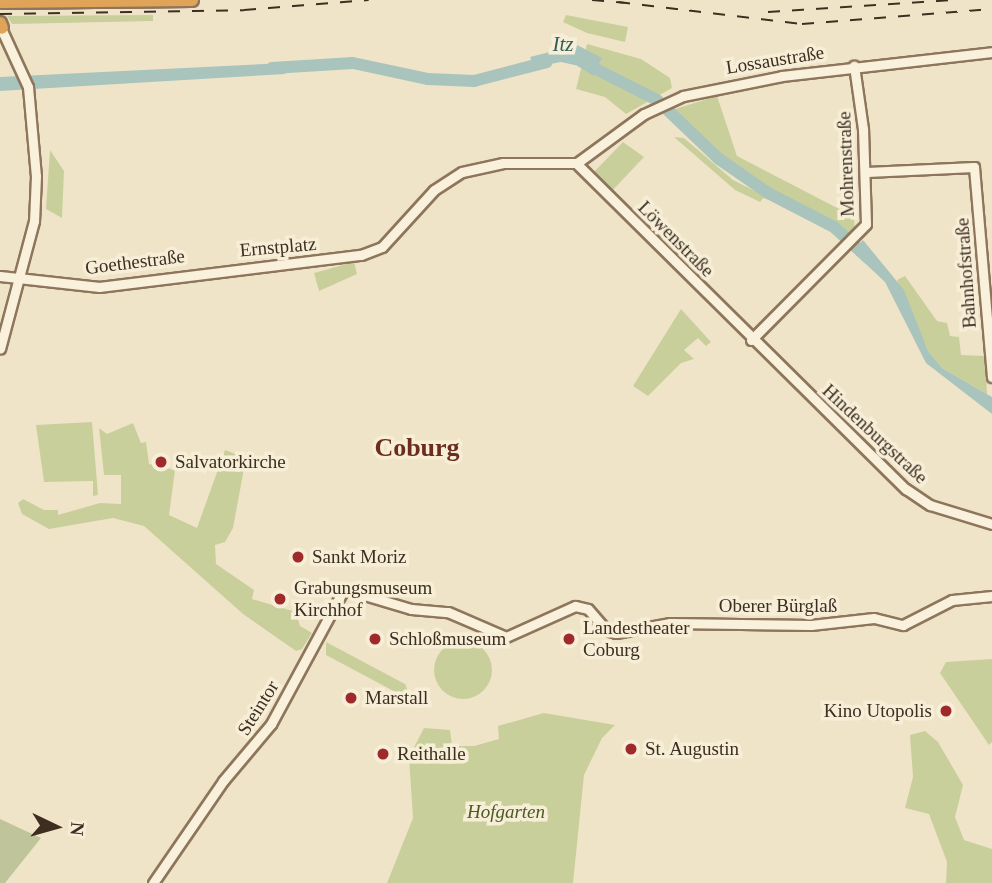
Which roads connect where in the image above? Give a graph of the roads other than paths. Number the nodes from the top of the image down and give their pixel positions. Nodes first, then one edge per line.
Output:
1 (192, 0) edge
2 (29, 1) edge
3 (3, 4) edge
4 (1, 26) edge
5 (992, 52) edge
6 (992, 57) edge
7 (916, 60) junction
8 (853, 66) junction
9 (576, 163) junction
10 (867, 172) junction
11 (212, 270) joint
12 (0, 276) edge
13 (18, 279) junction
14 (751, 340) junction
15 (0, 349) edge
16 (992, 377) edge
17 (992, 524) edge
18 (992, 596) edge
19 (529, 629) joint
20 (153, 883) edge

1 - 2 highway
2 - 3 highway
4 - 13 street
5 - 7 street, Lossaustraße
6 - 7 street, Lossaustraße
7 - 8 street, Lossaustraße
8 - 9 street, Lossaustraße
8 - 10 street, Mohrenstraße
9 - 11 street, Ernstplatz
9 - 14 street, Löwenstraße
10 - 14 street, Mohrenstraße
10 - 16 street, Bahnhofstraße
11 - 13 street, Goethestraße
12 - 13 street
13 - 15 street
14 - 17 street, Hindenburgstraße
18 - 19 street, Oberer Bürglaß
19 - 20 street, Steintor

